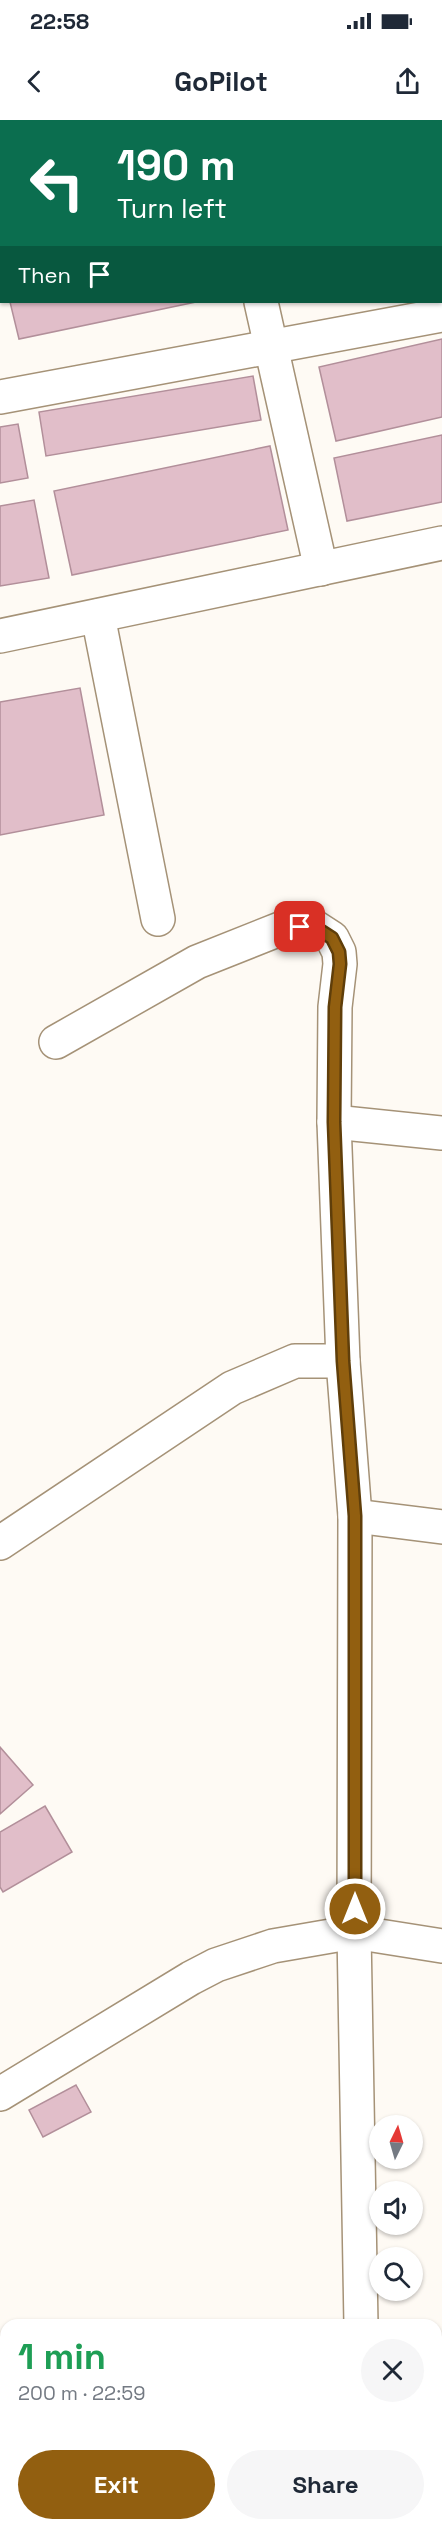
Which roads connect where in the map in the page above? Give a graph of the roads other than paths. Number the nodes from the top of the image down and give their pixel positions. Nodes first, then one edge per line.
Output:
1 (261, 303) edge
2 (442, 315) edge
3 (272, 347) junction
4 (0, 397) edge
5 (442, 543) edge
6 (321, 569) junction
7 (98, 616) junction
8 (0, 636) edge
9 (158, 919) dead end
10 (56, 1042) dead end
11 (334, 1122) junction
12 (442, 1134) edge
13 (343, 1361) junction
14 (355, 1516) junction
15 (442, 1527) edge
16 (0, 1543) edge
17 (354, 1932) junction
18 (442, 1946) edge
19 (0, 2094) edge
20 (361, 2319) edge

1 - 3 street
2 - 3 street
3 - 4 street
3 - 6 street
5 - 6 street
6 - 7 street
7 - 8 street
7 - 9 street
10 - 11 street
11 - 12 street
11 - 13 street
13 - 14 street
13 - 16 street
14 - 15 street
14 - 17 street
17 - 18 street
17 - 19 street
17 - 20 street

